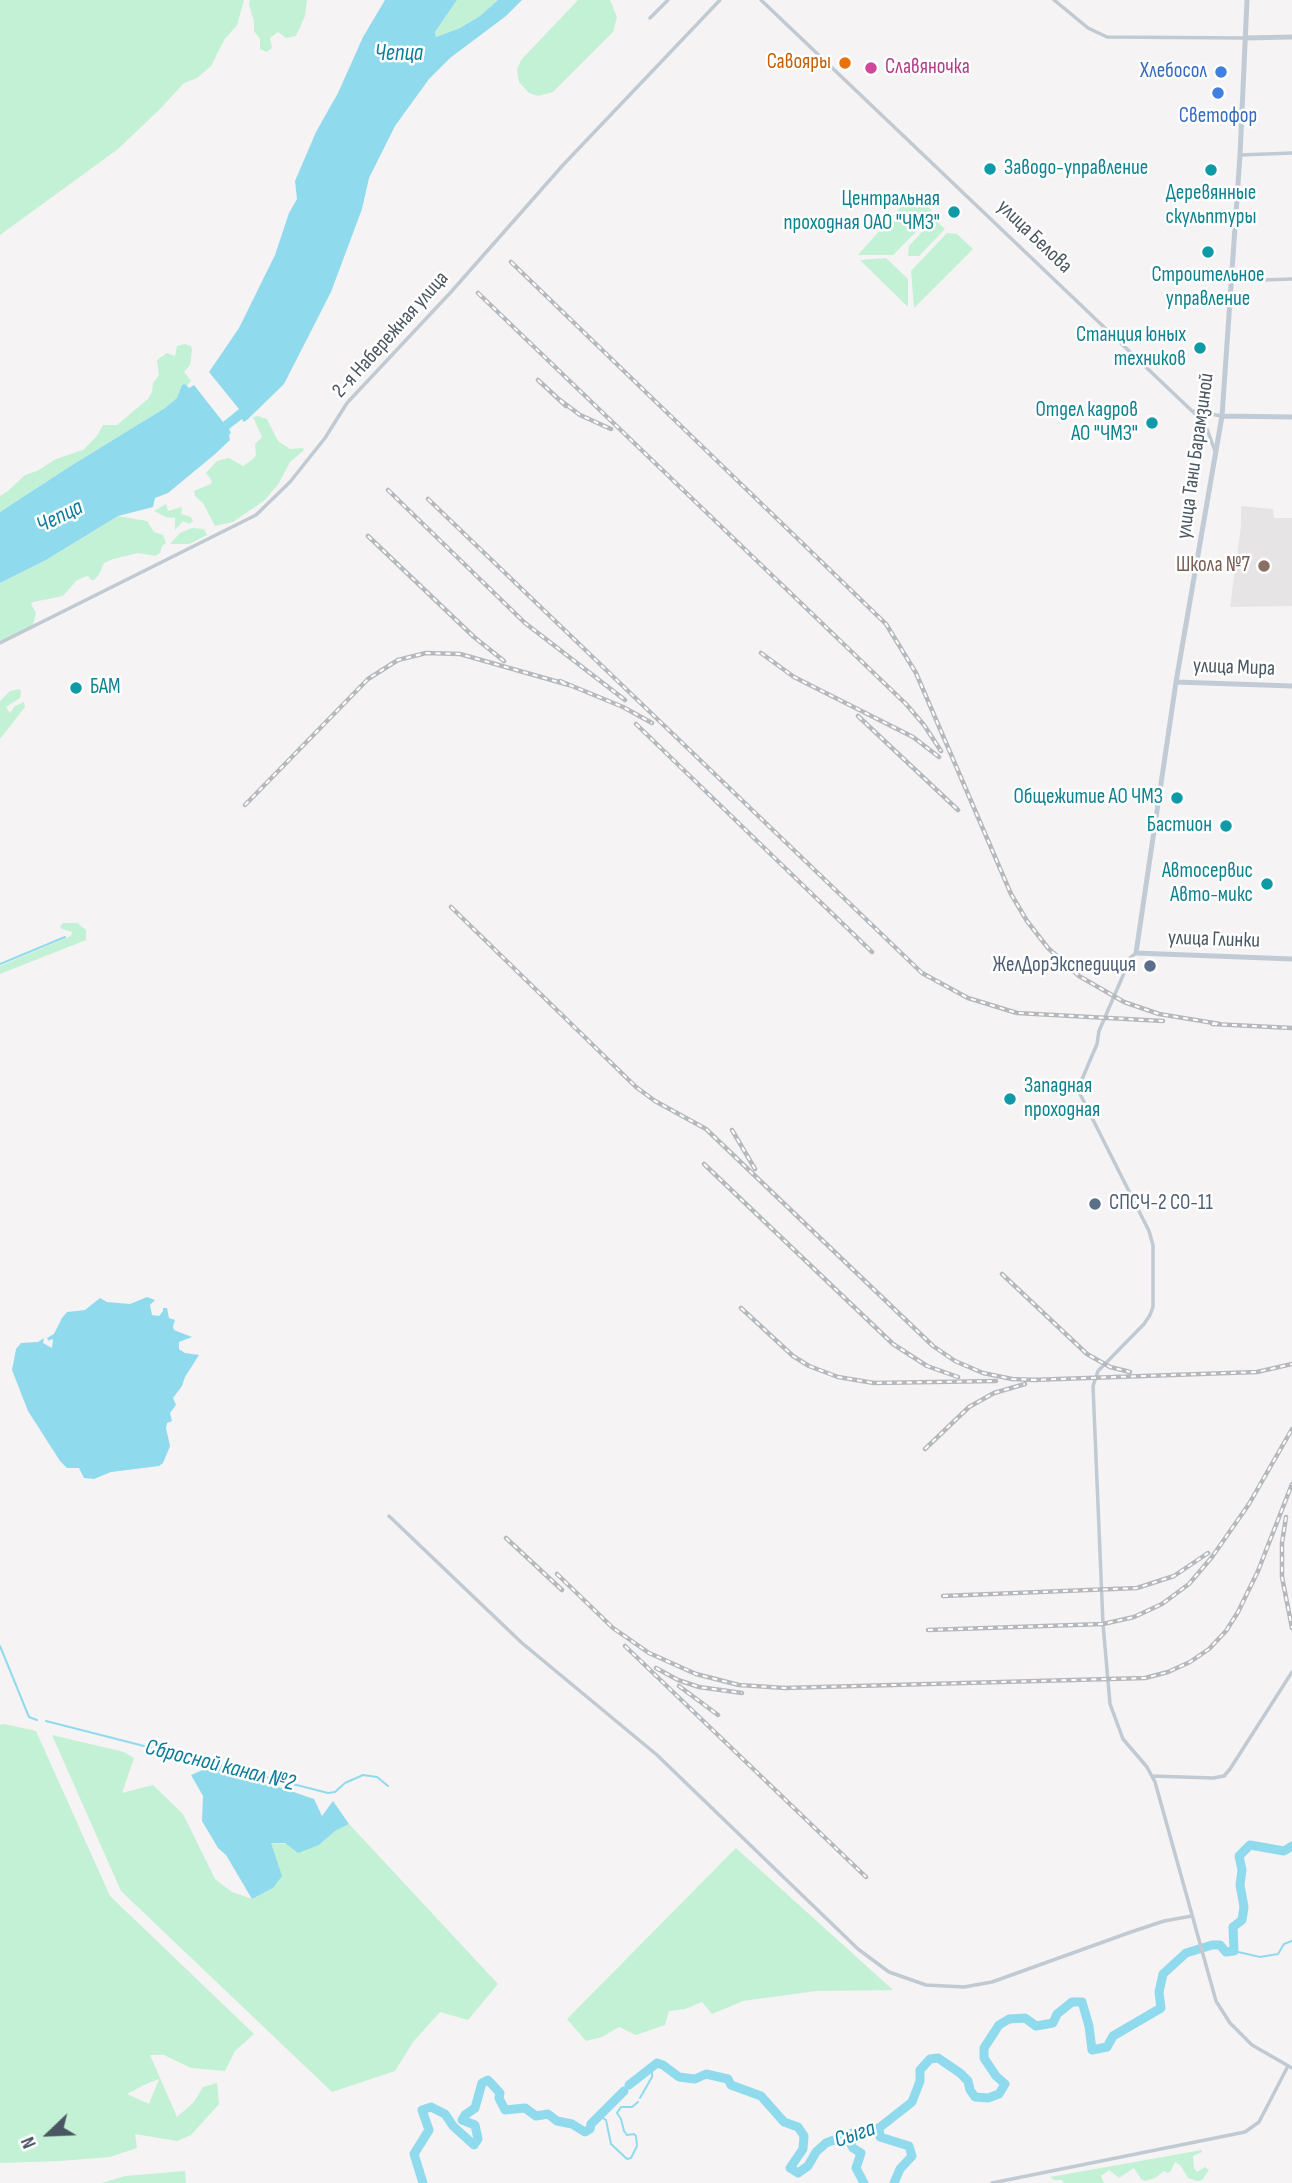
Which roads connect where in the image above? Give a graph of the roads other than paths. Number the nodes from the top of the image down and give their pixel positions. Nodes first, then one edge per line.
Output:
1 (668, 0) edge
2 (720, 0) edge
3 (761, 0) edge
4 (1054, 0) edge
5 (1247, 0) edge
6 (650, 18) dead end
7 (1292, 37) edge
8 (1245, 38) junction
9 (1292, 153) edge
10 (1240, 155) junction
11 (1292, 279) edge
12 (1231, 281) junction
13 (1192, 411) junction
14 (1222, 416) junction
15 (1292, 417) edge
16 (1216, 456) junction
17 (0, 643) edge
18 (1176, 682) junction
19 (1292, 686) edge
20 (1136, 953) junction
21 (1292, 959) edge
22 (389, 1516) dead end
23 (1292, 1672) edge
24 (1152, 1776) junction
25 (1192, 1916) junction
26 (1290, 2067) edge
27 (992, 2183) edge

1 - 6 street
2 - 17 street, 2-я Набережная улица
3 - 13 street, улица Белова
4 - 8 street
5 - 8 street, улица Тани Барамзиной
7 - 8 street
8 - 10 street, улица Тани Барамзиной
9 - 10 street
10 - 12 street, улица Тани Барамзиной
11 - 12 street
12 - 14 street, улица Тани Барамзиной
13 - 14 street
13 - 16 street, улица Белова
14 - 15 street
14 - 16 street, улица Тани Барамзиной
16 - 18 street, улица Тани Барамзиной
18 - 19 street, улица Мира
18 - 20 street, улица Тани Барамзиной
20 - 21 street, улица Глинки
20 - 24 street
22 - 25 street
23 - 24 street
24 - 25 street
25 - 26 street
26 - 27 street

